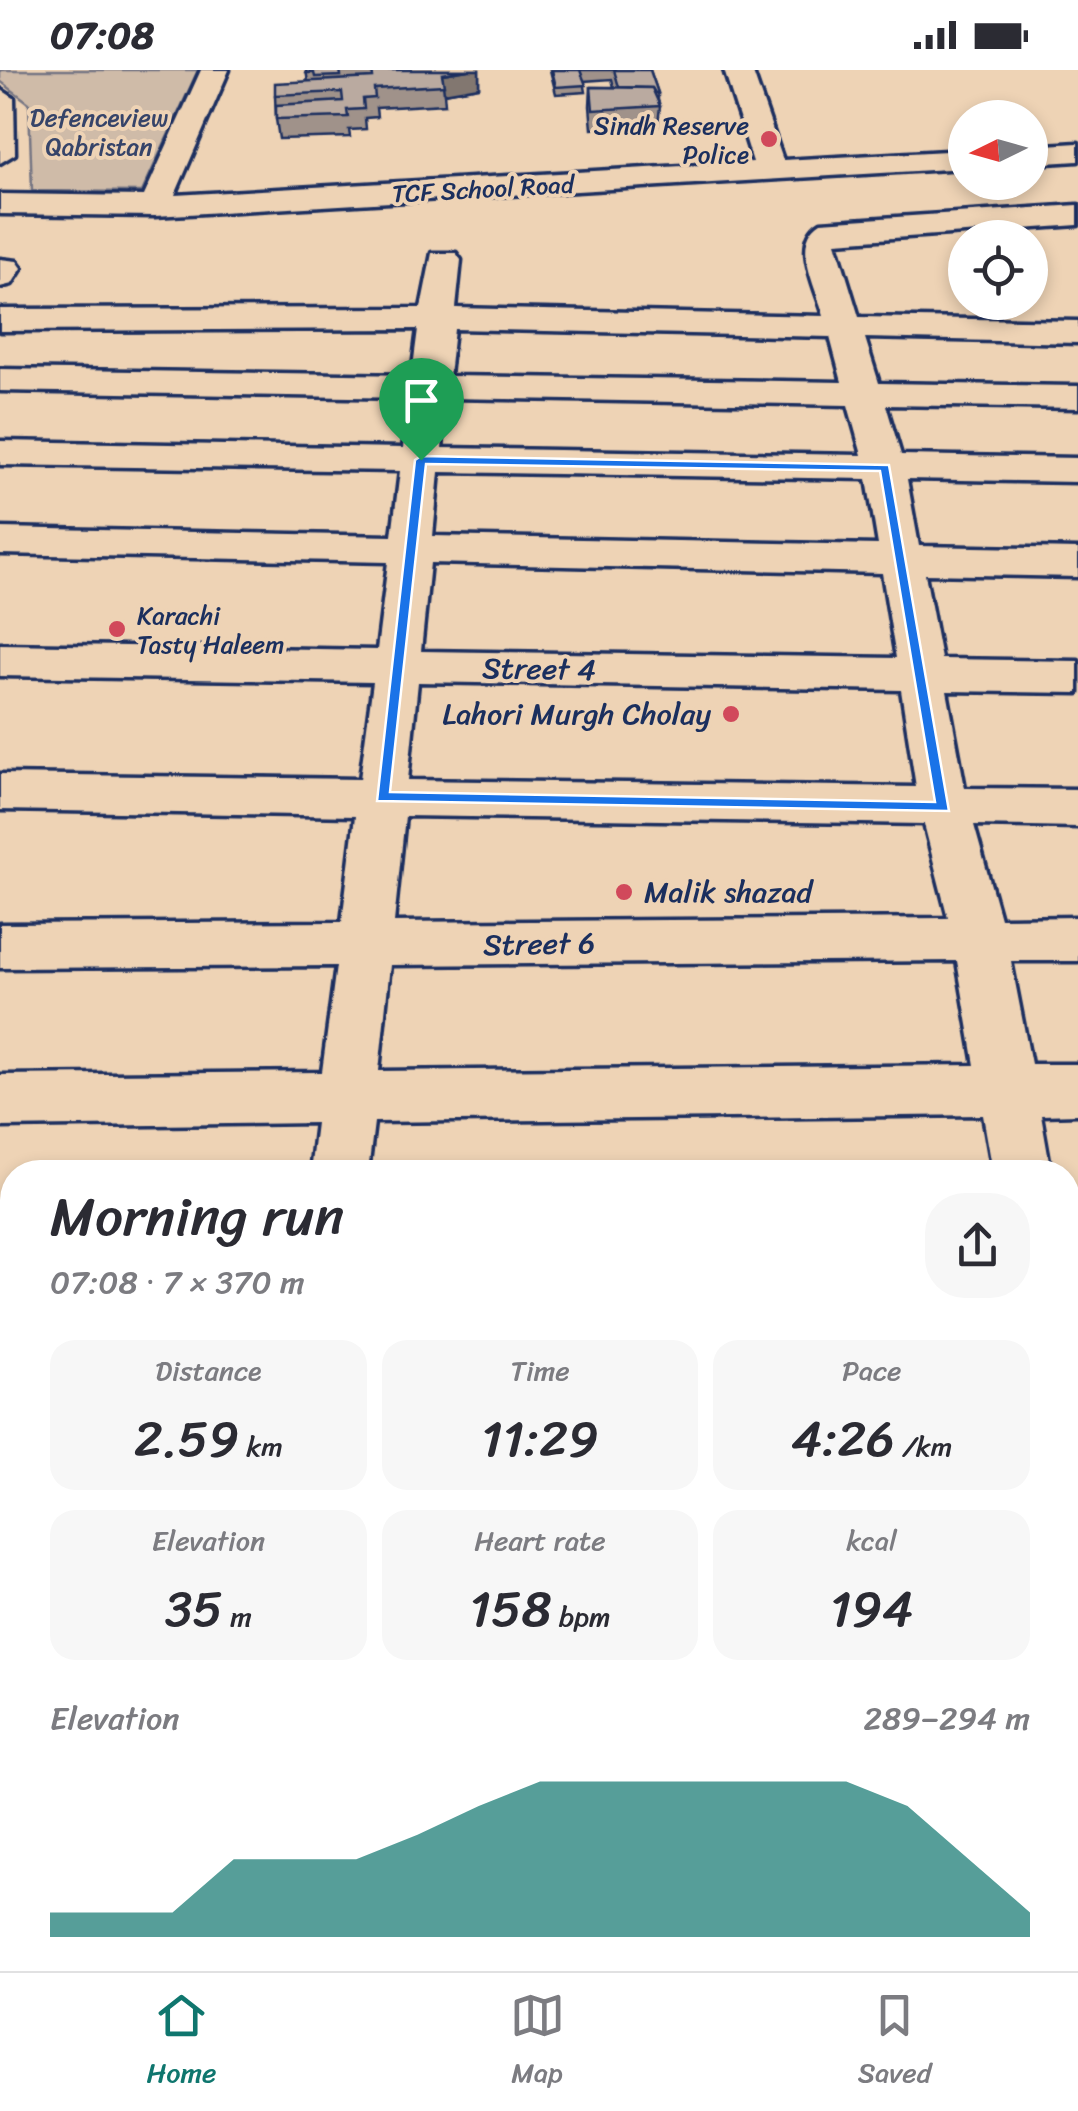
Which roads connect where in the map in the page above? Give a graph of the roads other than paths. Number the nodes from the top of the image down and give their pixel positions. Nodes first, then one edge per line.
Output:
1 (215, 70) edge
2 (738, 70) edge
3 (0, 98) edge
4 (1078, 151) edge
5 (0, 154) edge
6 (1048, 154) edge
7 (948, 161) edge
8 (772, 172) junction
9 (0, 204) edge
10 (155, 206) junction
11 (1078, 216) edge
12 (444, 260) dead end
13 (437, 318) junction
14 (0, 320) edge
15 (848, 329) junction
16 (1078, 332) edge
17 (0, 380) edge
18 (429, 384) junction
19 (864, 392) junction
20 (1078, 397) edge
21 (0, 453) edge
22 (421, 460) junction
23 (885, 467) junction
24 (1078, 470) edge
25 (0, 541) edge
26 (411, 547) junction
27 (900, 559) junction
28 (1078, 564) edge
29 (0, 660) edge
30 (397, 666) junction
31 (918, 674) junction
32 (1078, 677) edge
33 (0, 792) edge
34 (382, 798) junction
35 (944, 807) junction
36 (1078, 808) edge
37 (980, 939) junction
38 (1078, 939) edge
39 (0, 946) edge
40 (365, 946) junction
41 (1008, 1088) junction
42 (1078, 1089) edge
43 (348, 1094) junction
44 (0, 1101) edge
45 (340, 1160) edge
46 (1020, 1160) edge

1 - 10 street
2 - 8 street
3 - 5 street
4 - 6 street
7 - 8 street, TCF School Road
8 - 10 street, TCF School Road
9 - 10 street, TCF School Road
11 - 15 street
12 - 13 street
13 - 14 street
13 - 15 street
13 - 18 street
15 - 16 street
15 - 19 street
17 - 18 street
18 - 19 street
18 - 22 street
19 - 20 street
19 - 23 street
21 - 22 street
22 - 23 street
22 - 26 street
23 - 24 street
23 - 27 street
25 - 26 street
26 - 27 street
26 - 30 street
27 - 28 street
27 - 31 street
29 - 30 street, Street 4
30 - 31 street, Street 4
30 - 34 street
31 - 32 street, Street 4
31 - 35 street
33 - 34 street
34 - 35 street
34 - 40 street
35 - 36 street
35 - 37 street
37 - 38 street, Street 6
37 - 40 street, Street 6
37 - 41 street
39 - 40 street, Street 6
40 - 43 street
41 - 42 street
41 - 43 street
41 - 46 street
43 - 44 street
43 - 45 street

